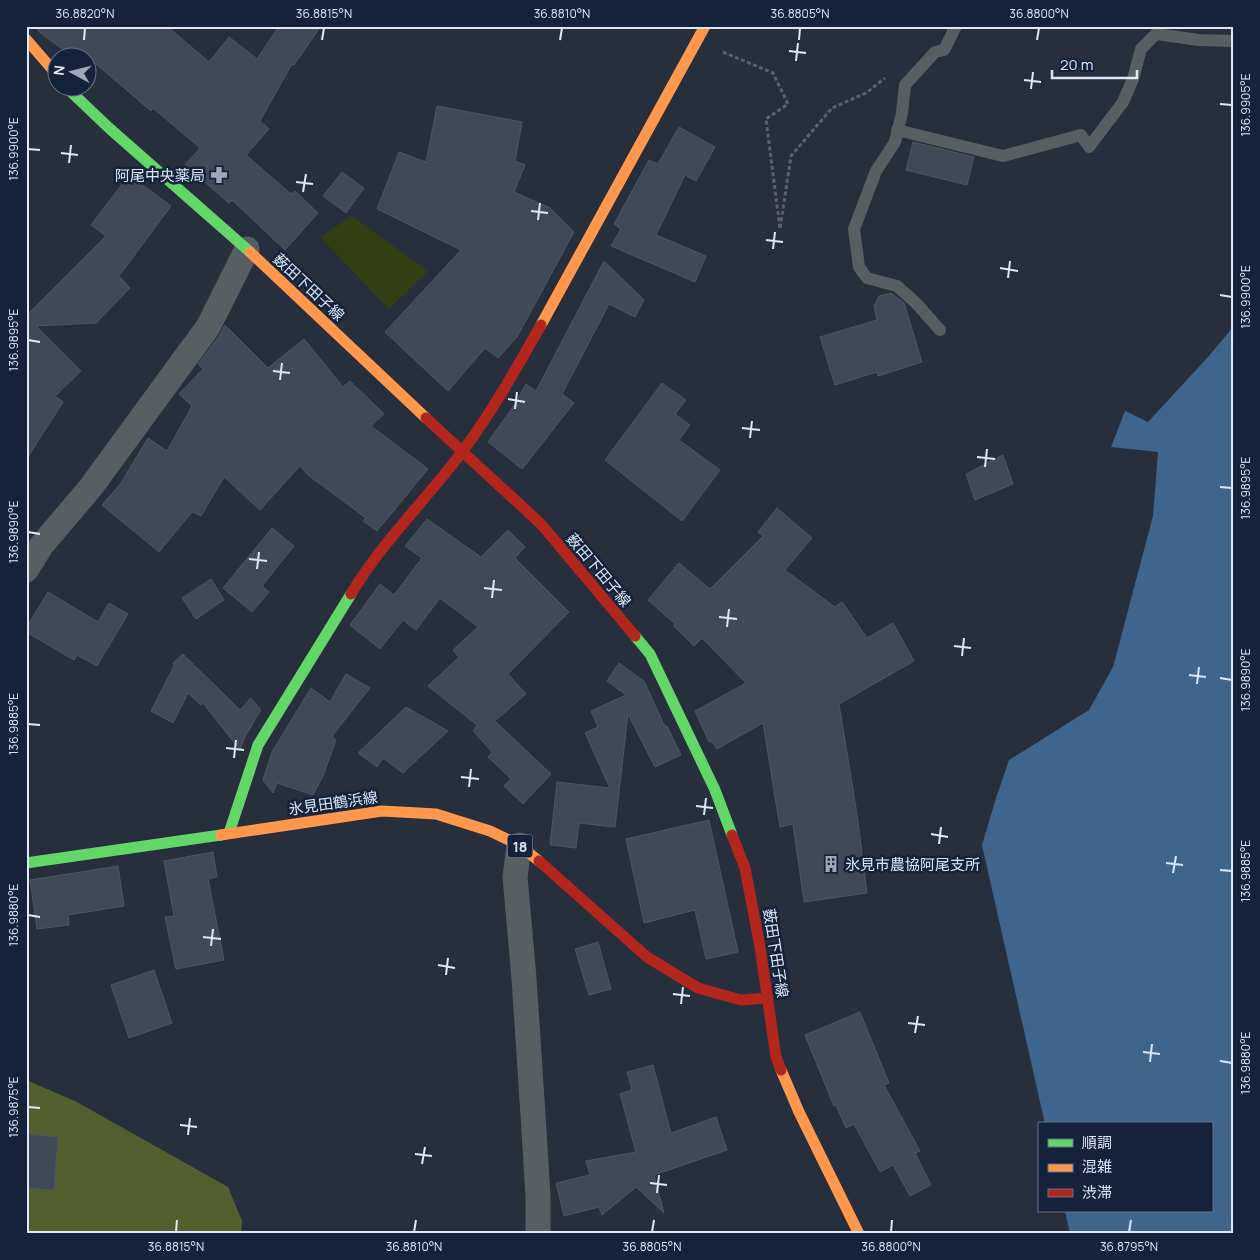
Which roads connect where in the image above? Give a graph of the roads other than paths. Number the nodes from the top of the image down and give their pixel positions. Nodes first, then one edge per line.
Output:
1 (705, 26) edge
2 (956, 26) edge
3 (26, 39) edge
4 (1234, 41) edge
5 (48, 64) edge
6 (78, 98) edge
7 (896, 130) junction
8 (247, 249) junction
9 (940, 330) dead end
10 (462, 452) junction
11 (26, 570) edge
12 (228, 833) junction
13 (519, 845) junction
14 (26, 863) edge
15 (768, 998) junction
16 (538, 1234) edge
17 (859, 1234) edge

1 - 10 main road
2 - 7 lane
3 - 5 main road
4 - 7 lane
6 - 8 main road, 薮田下田子線
7 - 9 lane
8 - 10 main road, 薮田下田子線
8 - 11 street
10 - 12 main road
10 - 15 main road, 薮田下田子線
12 - 13 main road, 氷見田鶴浜線 / 18
12 - 14 main road, 氷見田鶴浜線 / 18
13 - 15 main road, 氷見田鶴浜線 / 18
13 - 16 street
15 - 17 main road, 薮田下田子線

